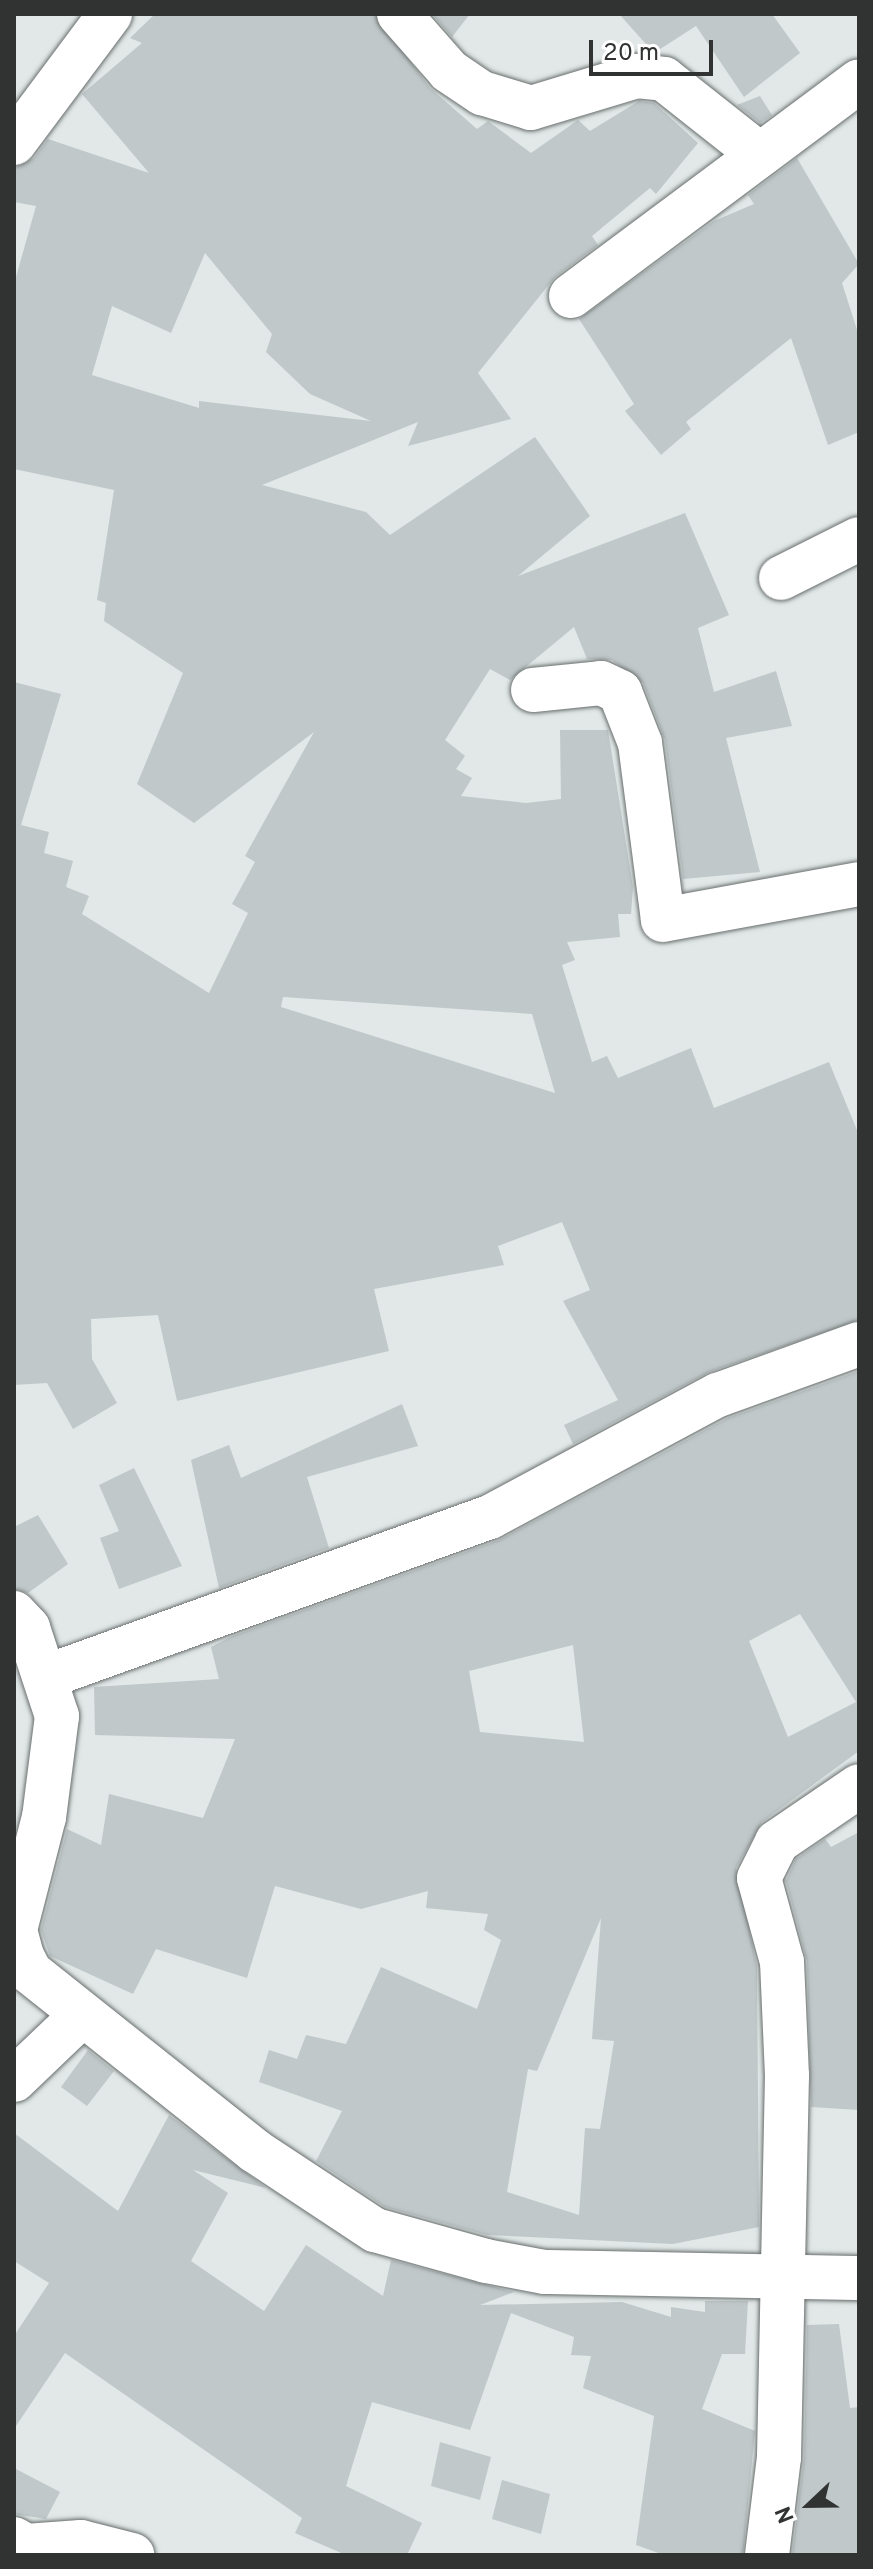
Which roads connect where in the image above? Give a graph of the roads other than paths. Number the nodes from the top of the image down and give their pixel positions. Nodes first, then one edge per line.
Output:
1 (110, 14) edge
2 (399, 14) edge
3 (859, 81) edge
4 (14, 143) edge
5 (759, 154) junction
6 (571, 296) dead end
7 (859, 539) edge
8 (781, 578) dead end
9 (533, 690) dead end
10 (859, 884) edge
11 (859, 1344) edge
12 (14, 1613) edge
13 (48, 1676) junction
14 (859, 1786) edge
15 (83, 2014) junction
16 (14, 2080) edge
17 (859, 2278) edge
18 (785, 2279) junction
19 (14, 2539) edge
20 (132, 2555) edge
21 (767, 2555) edge

1 - 4 street
2 - 5 street
3 - 5 street
5 - 6 street
7 - 8 street
9 - 10 street
11 - 13 street
12 - 13 street
13 - 15 street
14 - 18 street
15 - 16 street
15 - 18 street
17 - 18 street
18 - 21 street
19 - 20 street

